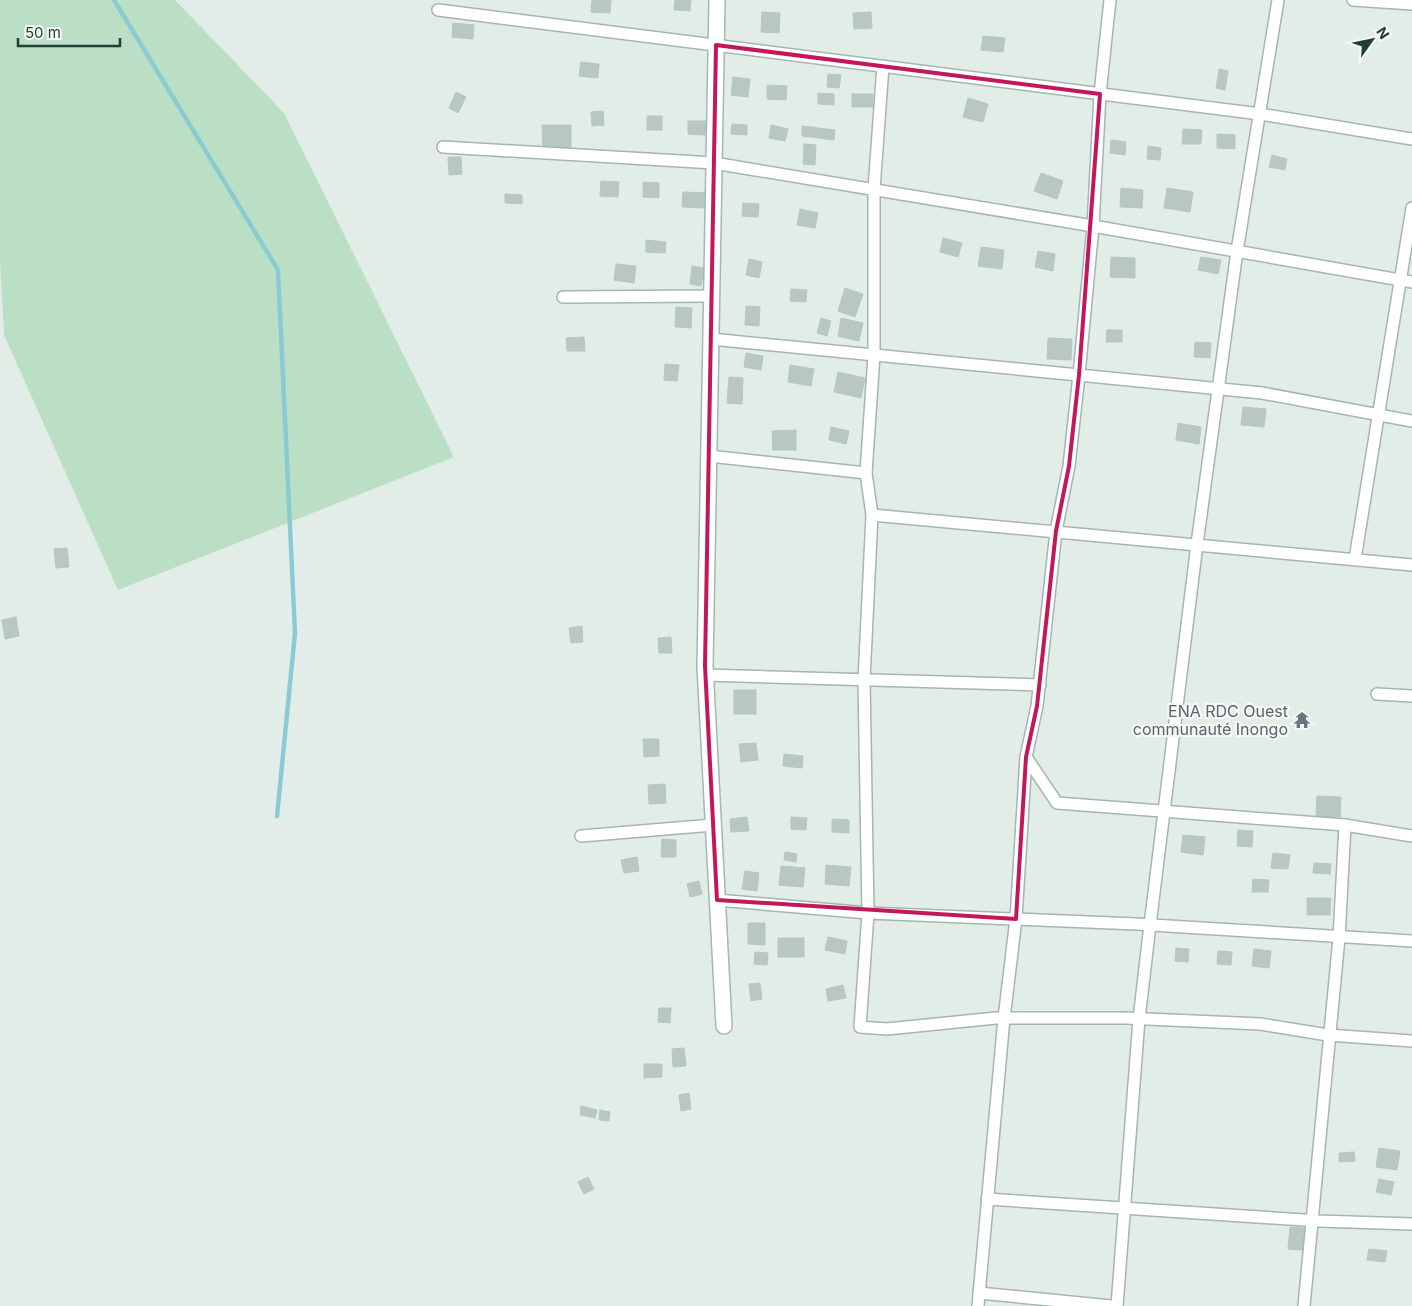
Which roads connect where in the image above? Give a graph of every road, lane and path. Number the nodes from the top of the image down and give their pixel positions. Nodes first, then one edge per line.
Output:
1 (717, 0) edge
2 (1110, 0) edge
3 (1278, 0) edge
4 (1354, 0) edge
5 (1412, 4) edge
6 (438, 10) dead end
7 (716, 45) junction
8 (884, 66) junction
9 (1100, 94) junction
10 (1260, 114) junction
11 (1412, 139) edge
12 (443, 147) dead end
13 (714, 163) junction
14 (874, 189) junction
15 (1412, 208) edge
16 (1093, 226) junction
17 (1237, 251) junction
18 (1407, 282) edge
19 (712, 296) junction
20 (563, 297) dead end
21 (711, 339) junction
22 (874, 355) junction
23 (1079, 375) junction
24 (1219, 388) junction
25 (1380, 415) junction
26 (1412, 421) edge
27 (709, 456) junction
28 (866, 473) junction
29 (872, 515) junction
30 (1056, 531) junction
31 (1197, 544) junction
32 (1355, 559) junction
33 (1412, 565) edge
34 (706, 675) junction
35 (864, 680) junction
36 (1040, 685) junction
37 (1377, 694) dead end
38 (1412, 696) edge
39 (1026, 756) junction
40 (1166, 812) junction
41 (713, 825) junction
42 (1345, 825) junction
43 (581, 836) dead end
44 (1412, 836) edge
45 (717, 900) junction
46 (868, 913) junction
47 (1016, 919) junction
48 (1150, 925) junction
49 (1339, 938) junction
50 (1412, 941) edge
51 (1004, 1018) junction
52 (1139, 1018) junction
53 (724, 1026) dead end
54 (1328, 1035) junction
55 (1412, 1041) edge
56 (987, 1200) junction
57 (1123, 1208) junction
58 (1312, 1220) junction
59 (1412, 1224) edge
60 (978, 1294) junction
61 (978, 1306) edge
62 (1111, 1306) edge
63 (1116, 1306) edge
64 (1304, 1306) edge

1 - 7 street
2 - 9 street
3 - 10 street
4 - 5 street
6 - 7 street
7 - 8 street
7 - 13 street
8 - 9 street
8 - 14 street
9 - 10 street
9 - 16 street
10 - 11 street
10 - 17 street
12 - 13 street
13 - 14 street
13 - 19 street
14 - 16 street
14 - 22 street
15 - 18 street
16 - 17 street
16 - 23 street
17 - 18 street
17 - 24 street
18 - 25 street
19 - 20 street
19 - 21 street
21 - 22 street
21 - 27 street
22 - 23 street
22 - 28 street
23 - 24 street
23 - 30 street
24 - 25 street
24 - 31 street
25 - 26 street
25 - 32 street
27 - 28 street
27 - 34 street
28 - 29 street
29 - 30 street
29 - 35 street
30 - 31 street
30 - 36 street
31 - 32 street
31 - 40 street
32 - 33 street
34 - 35 street
34 - 41 street
35 - 36 street
35 - 46 street
36 - 39 street
37 - 38 street
39 - 40 street
39 - 47 street
40 - 42 street
40 - 48 street
41 - 43 street
41 - 45 street
42 - 44 street
42 - 49 street
45 - 46 street
45 - 53 street
46 - 47 street
46 - 51 street
47 - 48 street
47 - 51 street
48 - 49 street
48 - 52 street
49 - 50 street
49 - 54 street
51 - 52 street
51 - 56 street
52 - 54 street
52 - 57 street
54 - 55 street
54 - 58 street
56 - 57 street
56 - 60 street
57 - 58 street
57 - 63 street
58 - 59 street
58 - 64 street
60 - 61 street
60 - 62 street

